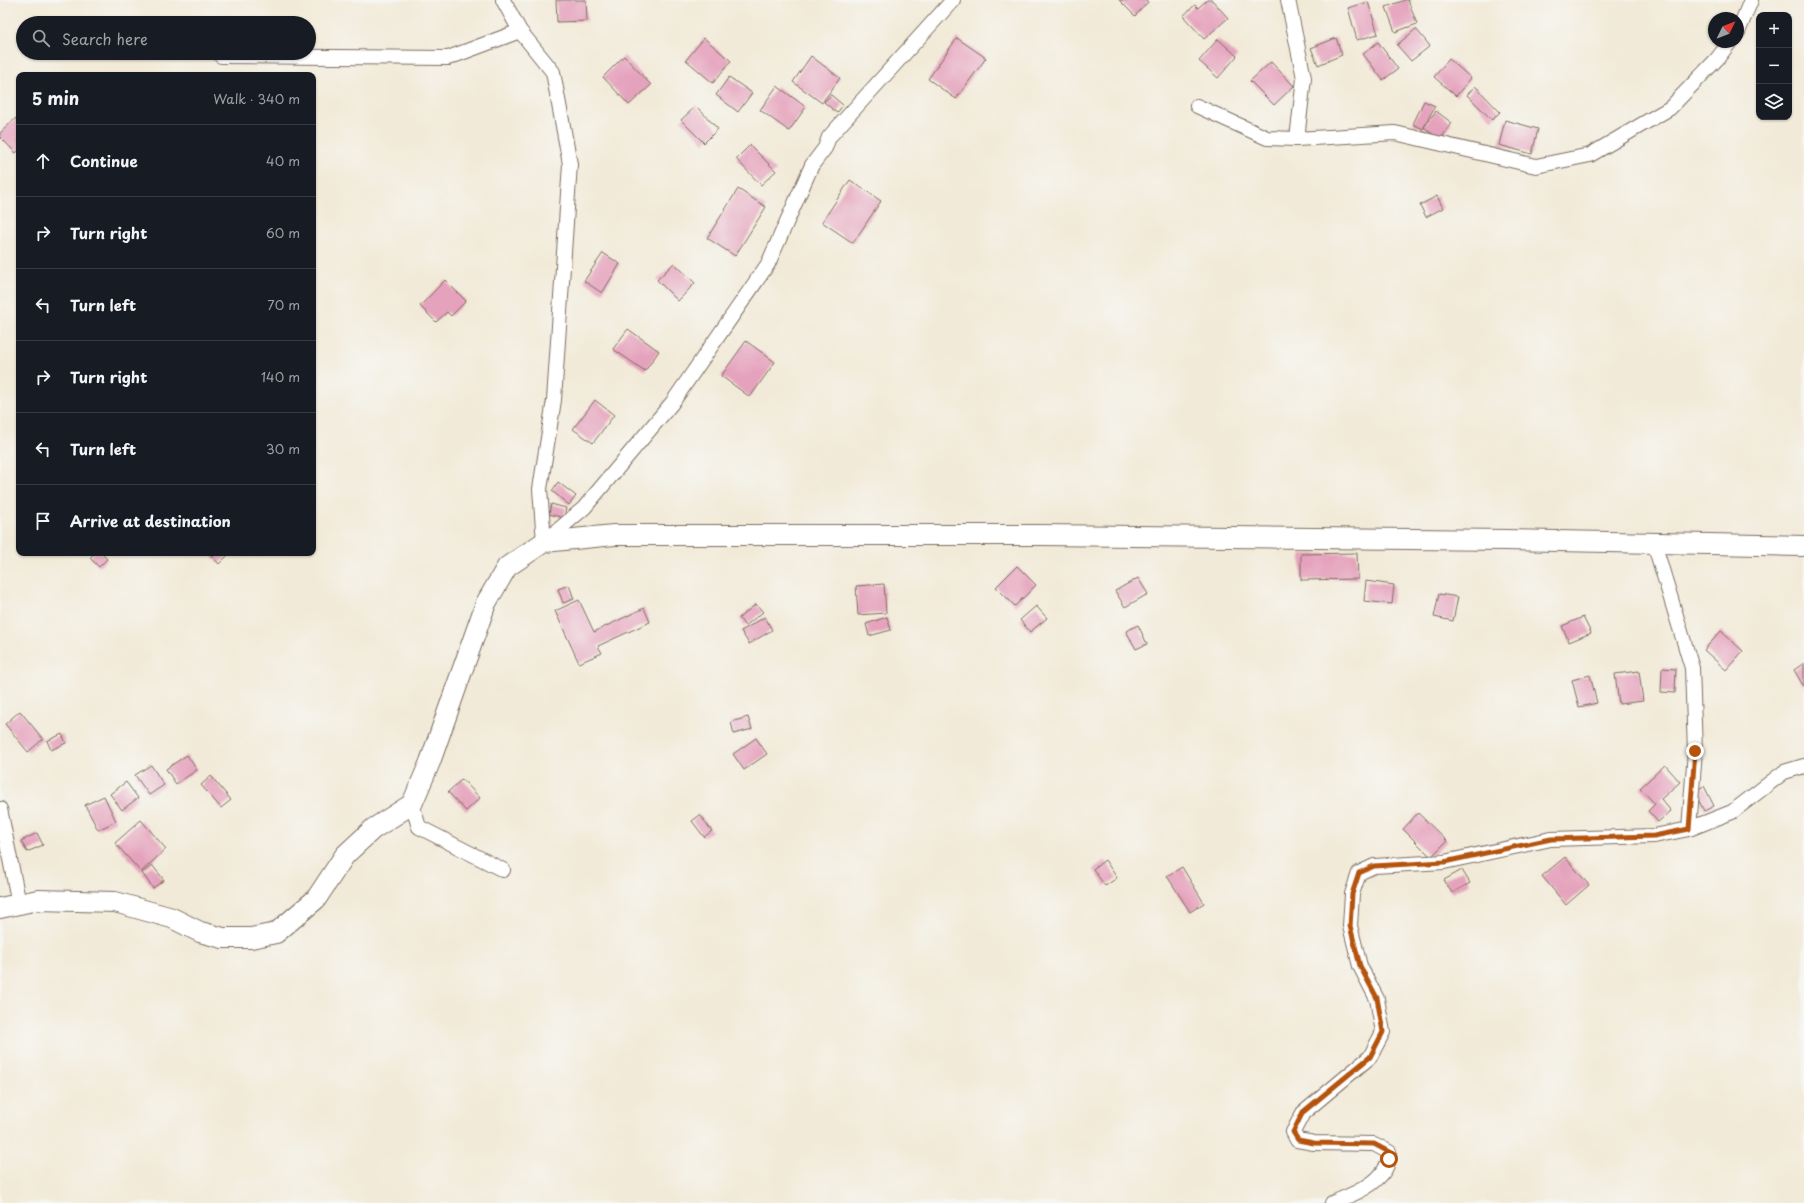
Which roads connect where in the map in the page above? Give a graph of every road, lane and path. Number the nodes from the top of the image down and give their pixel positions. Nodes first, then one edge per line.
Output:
1 (503, 0) edge
2 (953, 0) edge
3 (1288, 0) edge
4 (1751, 0) edge
5 (1744, 17) edge
6 (520, 31) junction
7 (1725, 48) edge
8 (316, 57) edge
9 (1197, 106) dead end
10 (1297, 139) junction
11 (544, 542) junction
12 (1654, 543) junction
13 (1804, 546) edge
14 (1804, 766) edge
15 (412, 804) junction
16 (0, 809) edge
17 (1689, 829) junction
18 (503, 870) dead end
19 (19, 904) junction
20 (0, 908) edge
21 (1332, 1203) edge

1 - 6 street
2 - 11 street
3 - 10 street
4 - 5 street
6 - 8 street
6 - 11 street
7 - 10 street
9 - 10 street
11 - 12 street
11 - 15 street
12 - 13 street
12 - 17 street
14 - 17 street
15 - 18 street
15 - 19 street
16 - 19 street
17 - 21 street
19 - 20 street

